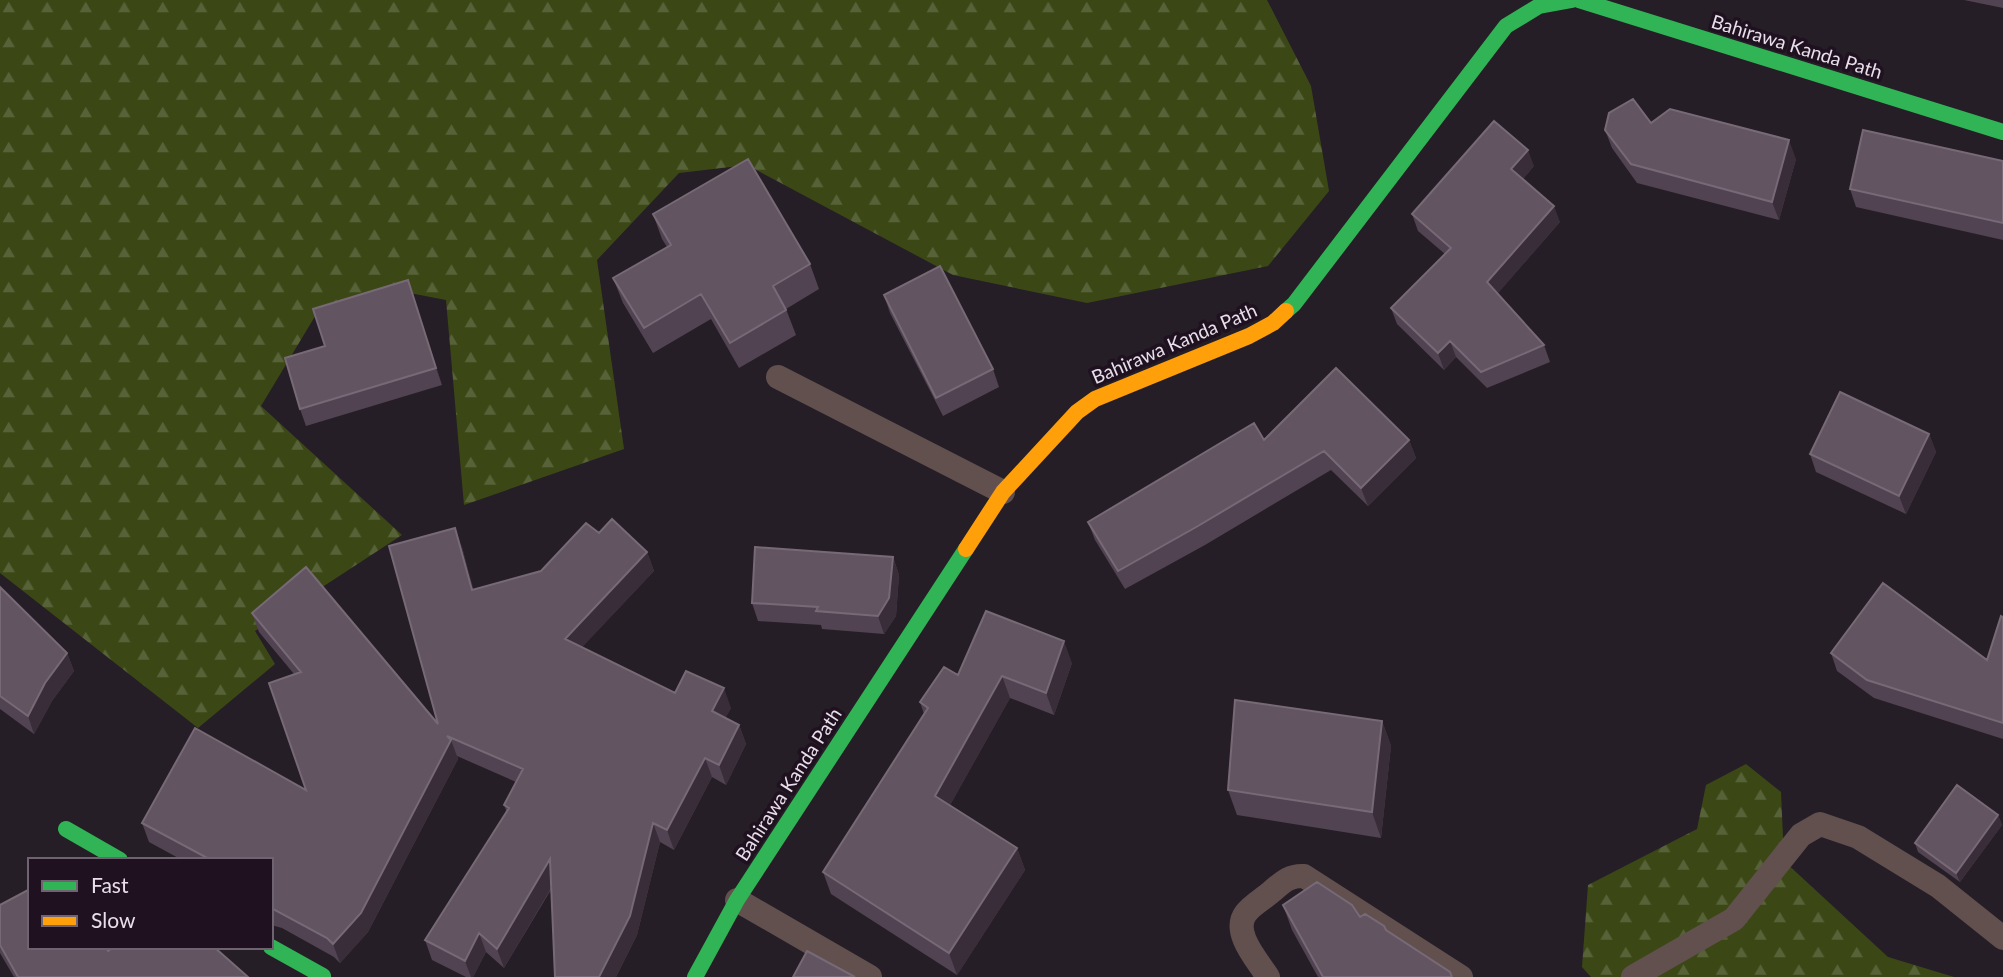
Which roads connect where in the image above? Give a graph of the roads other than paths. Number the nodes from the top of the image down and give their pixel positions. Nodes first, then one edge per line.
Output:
1 (1572, 0) edge
2 (1579, 0) edge
3 (2003, 132) edge
4 (778, 377) dead end
5 (1003, 492) junction
6 (66, 829) dead end
7 (117, 858) edge
8 (737, 900) junction
9 (2003, 938) edge
10 (273, 948) edge
11 (323, 977) edge
12 (695, 977) edge
13 (870, 977) edge
14 (1268, 977) edge
15 (1461, 977) edge
16 (1633, 977) edge

1 - 5 street, Bahirawa Kanda Path
2 - 3 street, Bahirawa Kanda Path
4 - 5 lane
5 - 8 street, Bahirawa Kanda Path
6 - 7 street
8 - 12 street, Bahirawa Kanda Path
8 - 13 lane
9 - 16 lane
10 - 11 street
14 - 15 lane

